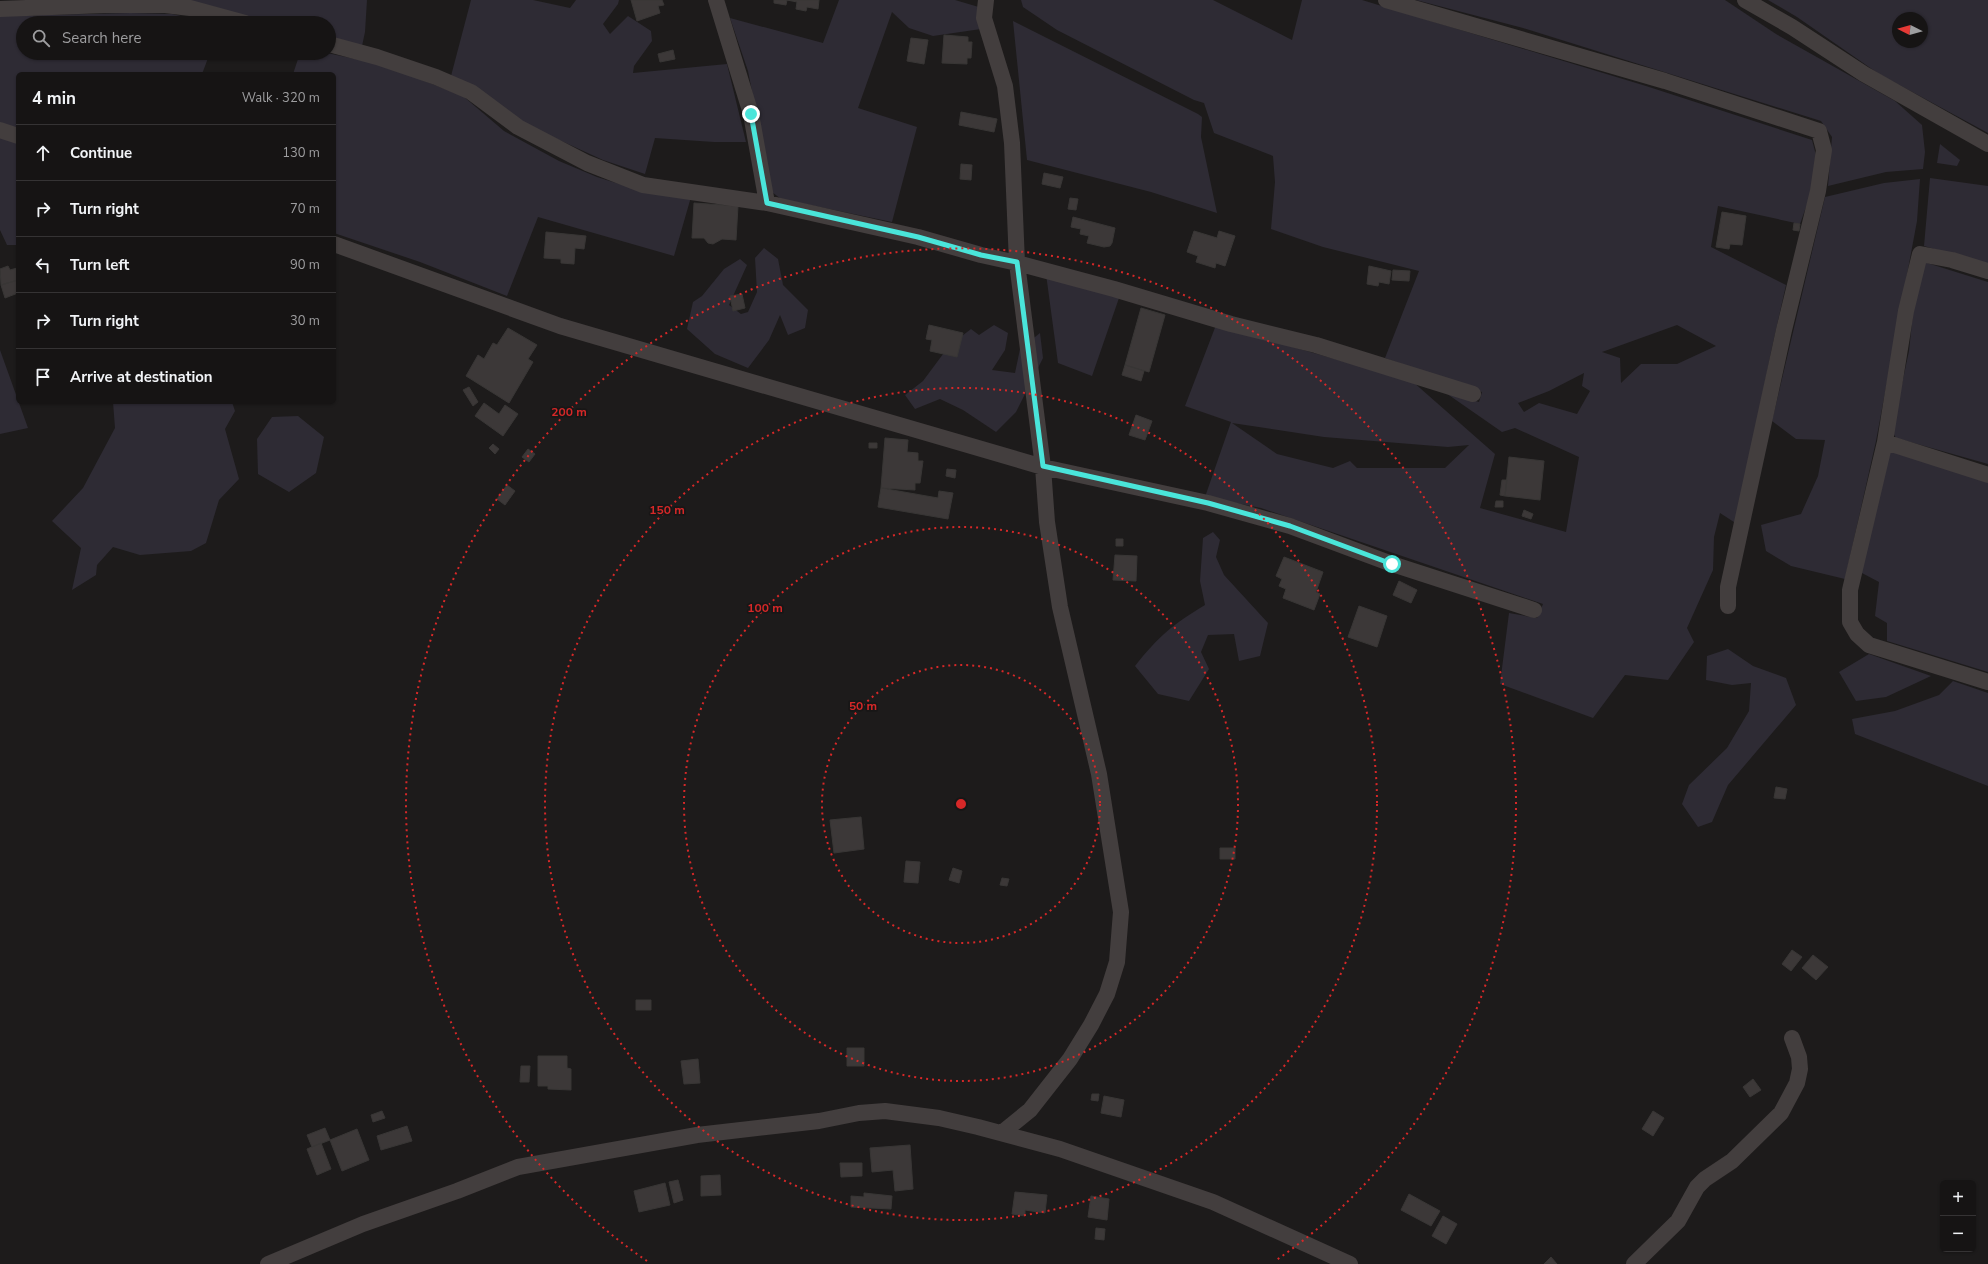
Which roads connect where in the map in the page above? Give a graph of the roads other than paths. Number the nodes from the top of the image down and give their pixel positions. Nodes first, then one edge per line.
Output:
1 (716, 0) edge
2 (985, 0) edge
3 (1386, 0) edge
4 (1745, 0) edge
5 (0, 9) edge
6 (219, 16) edge
7 (336, 46) edge
8 (0, 130) edge
9 (16, 135) edge
10 (1988, 144) edge
11 (767, 203) junction
12 (336, 245) edge
13 (1017, 262) junction
14 (1988, 271) edge
15 (1474, 394) dead end
16 (1885, 442) junction
17 (1043, 466) junction
18 (1988, 475) edge
19 (1728, 606) dead end
20 (1534, 610) dead end
21 (1988, 682) edge
22 (1792, 1038) dead end
23 (1003, 1132) junction
24 (268, 1264) edge
25 (1350, 1264) edge
26 (1634, 1264) edge

1 - 11 street
2 - 13 street
3 - 19 street
4 - 10 street
5 - 6 street
7 - 11 street
8 - 9 street
11 - 13 street
12 - 17 street
13 - 15 street
13 - 17 street
14 - 16 street
16 - 18 street
16 - 21 street
17 - 20 street
17 - 23 street
22 - 26 street
23 - 24 street
23 - 25 street

